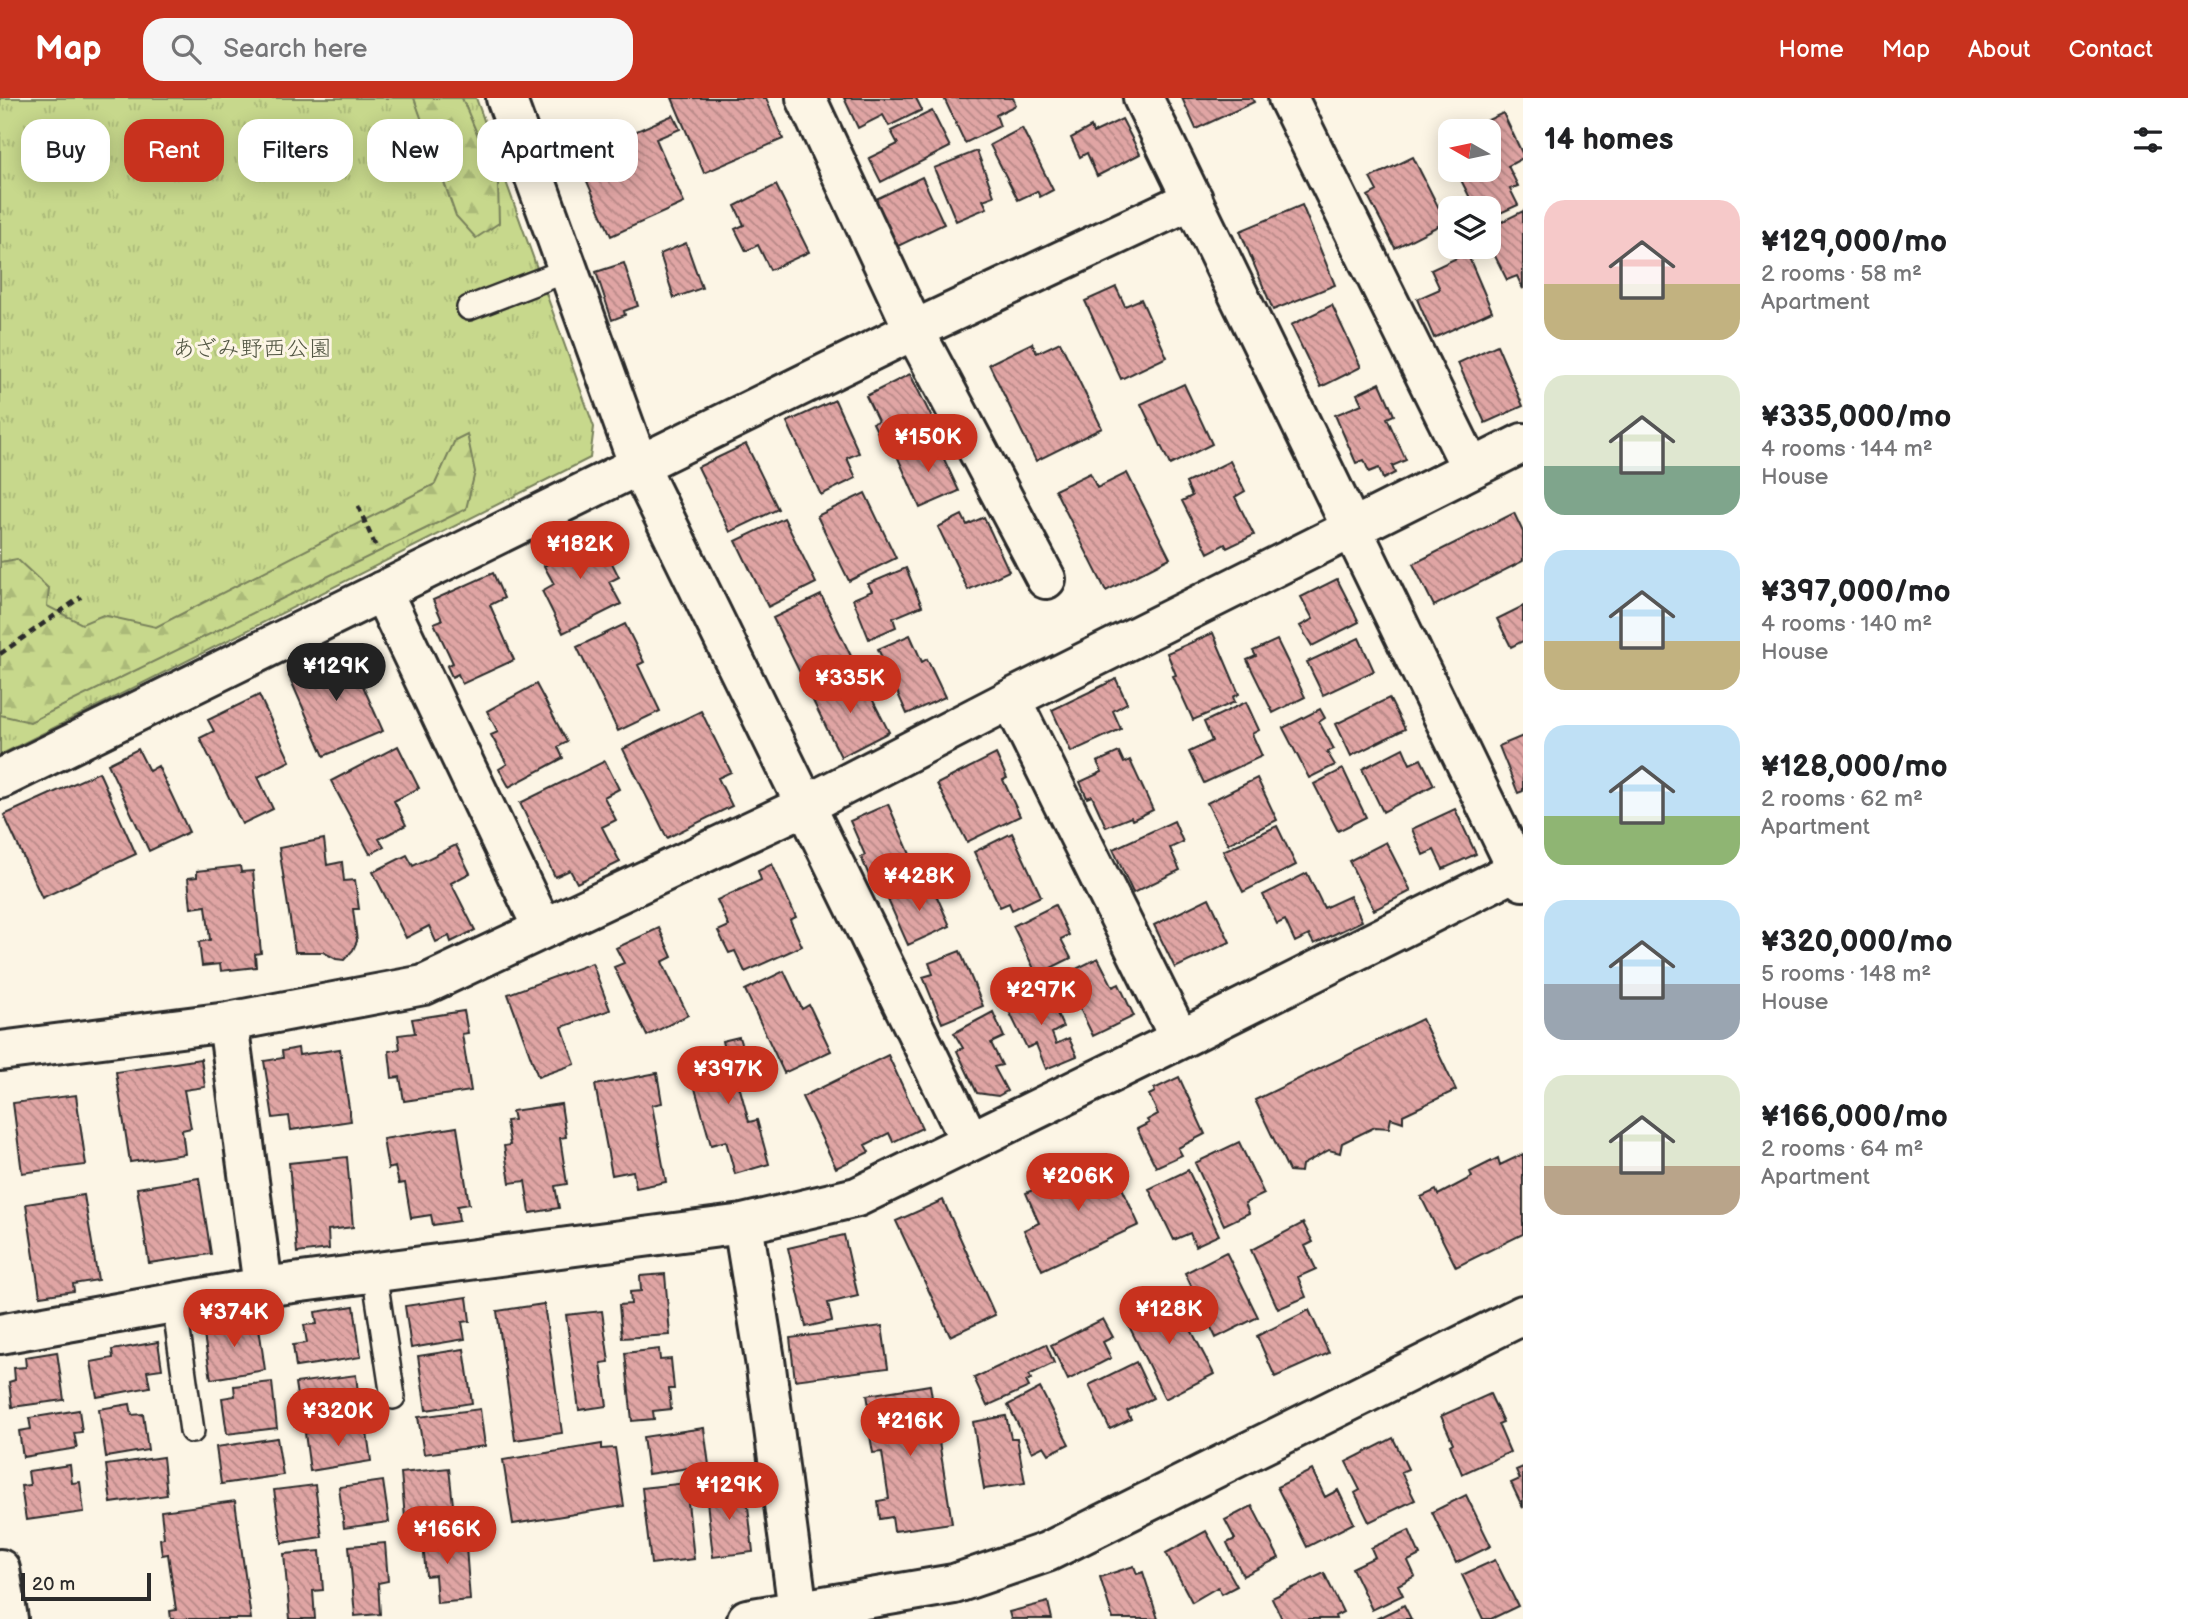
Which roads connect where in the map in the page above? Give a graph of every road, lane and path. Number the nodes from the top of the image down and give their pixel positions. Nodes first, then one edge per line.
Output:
1 (506, 98) edge
2 (806, 98) edge
3 (1143, 98) edge
4 (1288, 98) edge
5 (1192, 199) junction
6 (568, 270) junction
7 (469, 308) dead end
8 (914, 330) junction
9 (1523, 443) edge
10 (639, 466) junction
11 (1471, 468) junction
12 (1353, 529) junction
13 (1046, 579) dead end
14 (382, 592) junction
15 (81, 597) dead end
16 (0, 654) edge
17 (1011, 699) junction
18 (0, 779) edge
19 (804, 806) junction
20 (1520, 876) edge
21 (543, 929) junction
22 (228, 1022) junction
23 (1180, 1039) junction
24 (0, 1051) edge
25 (970, 1141) junction
26 (743, 1224) junction
27 (374, 1272) junction
28 (263, 1287) junction
29 (174, 1303) junction
30 (1523, 1315) edge
31 (0, 1334) edge
32 (393, 1397) dead end
33 (192, 1431) dead end
34 (0, 1569) edge
35 (798, 1611) junction
36 (8, 1619) edge
37 (747, 1619) edge

1 - 6 street
2 - 8 street
3 - 5 street
4 - 11 street
5 - 8 street
5 - 12 street
6 - 7 lane
6 - 10 street
8 - 10 street
8 - 13 street
9 - 11 street
10 - 14 street
10 - 19 street
11 - 12 street
12 - 17 street
12 - 20 street
14 - 18 street
14 - 21 street
15 - 16 path
17 - 19 street
17 - 23 street
19 - 21 street
19 - 25 street
20 - 23 street
21 - 22 street
22 - 24 street
22 - 28 street
23 - 25 street
25 - 26 street
26 - 27 street
26 - 35 street
27 - 28 street
27 - 32 lane
28 - 29 street
29 - 31 street
29 - 33 lane
30 - 35 street
34 - 36 street
35 - 37 street

